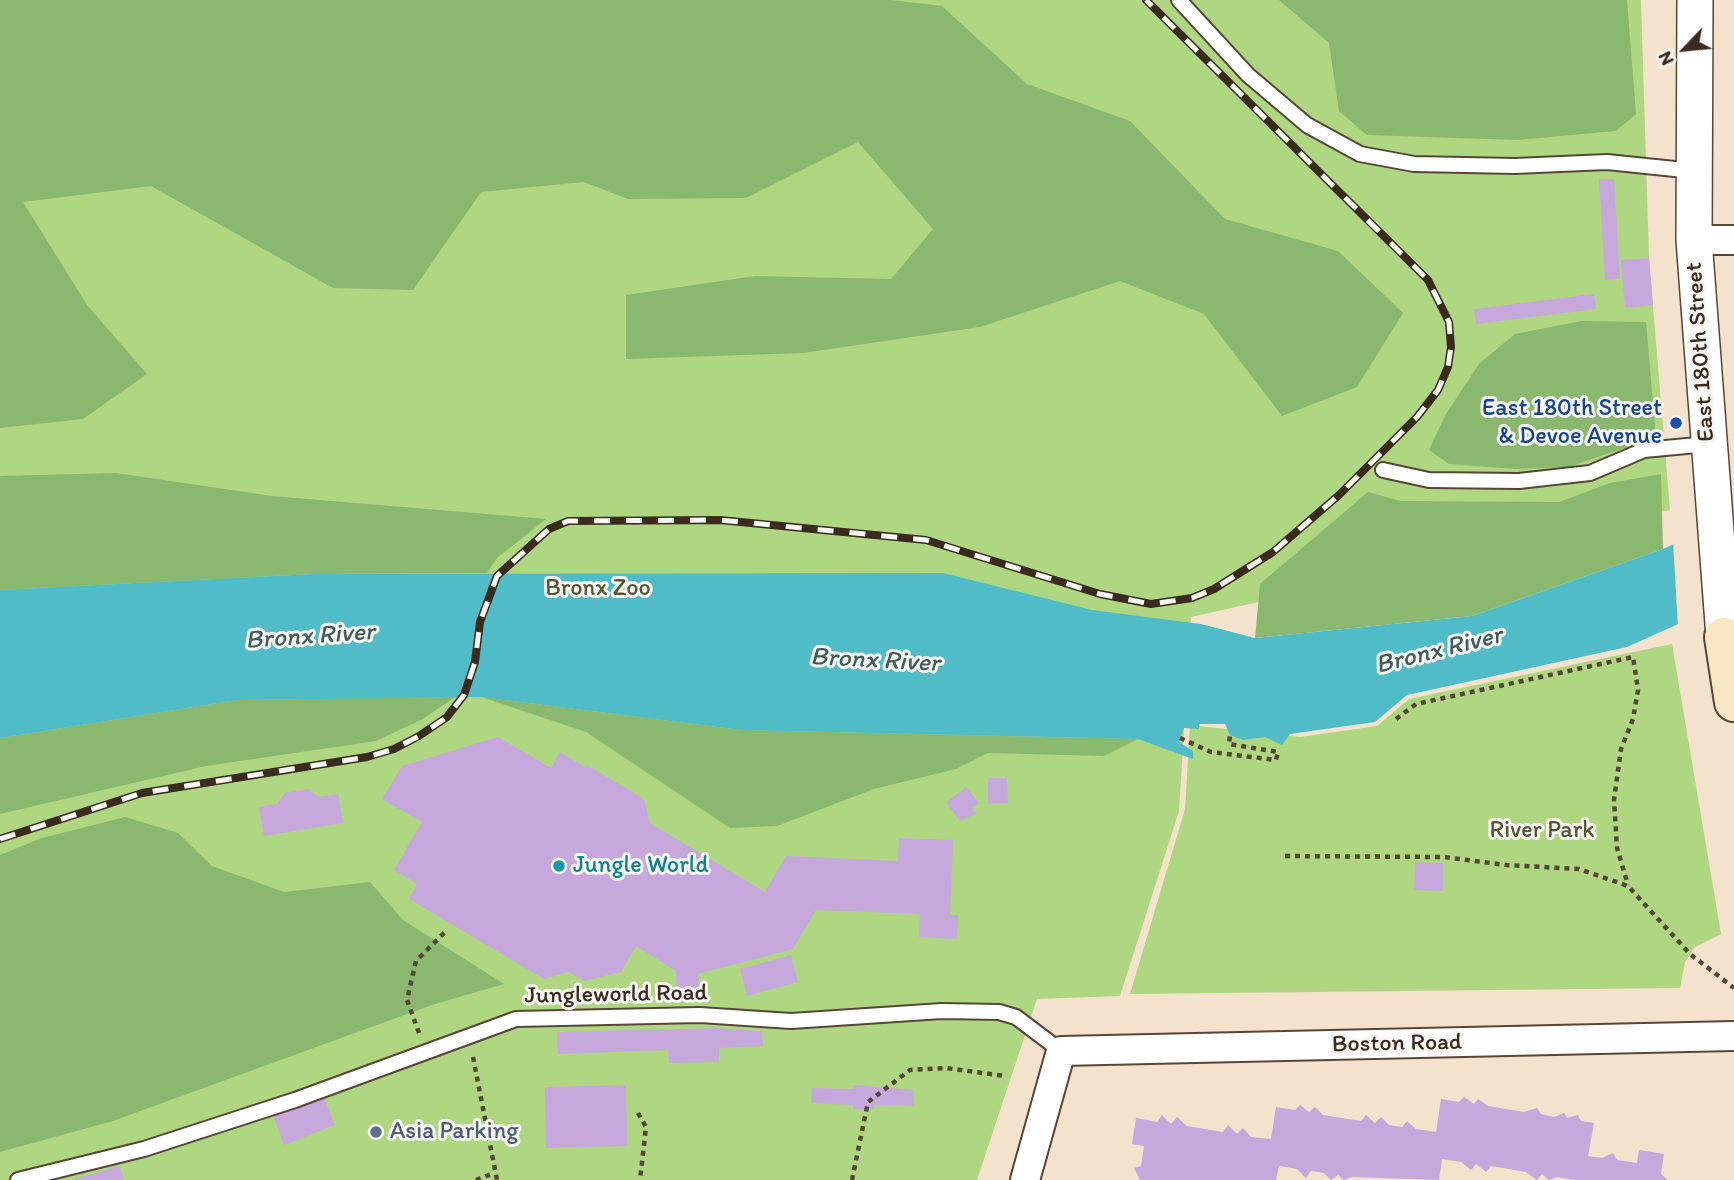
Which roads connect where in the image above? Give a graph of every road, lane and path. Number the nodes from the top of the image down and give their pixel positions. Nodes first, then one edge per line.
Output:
1 (1179, 0) edge
2 (1695, 0) edge
3 (1694, 172) junction
4 (1693, 240) junction
5 (1734, 240) edge
6 (1708, 444) junction
7 (1383, 470) dead end
8 (1722, 624) joint
9 (1734, 702) edge
10 (1396, 719) dead end
11 (1230, 735) dead end
12 (1180, 738) dead end
13 (1285, 856) dead end
14 (1628, 886) junction
15 (445, 932) dead end
16 (1734, 988) edge
17 (1734, 1036) edge
18 (469, 1037) junction
19 (1060, 1051) junction
20 (427, 1053) junction
21 (1005, 1076) dead end
22 (638, 1113) dead end
23 (494, 1173) junction
24 (18, 1180) edge
25 (476, 1180) edge
26 (497, 1180) edge
27 (640, 1180) edge
28 (852, 1180) edge
29 (1025, 1180) edge

1 - 3 lane
2 - 3 street, East 180th Street
3 - 4 street, East 180th Street
4 - 5 street
4 - 6 street, East 180th Street
6 - 7 lane
6 - 8 street, East 180th Street
8 - 9 main road, East 180th Street
10 - 14 path
11 - 12 path
13 - 14 path
14 - 16 path
15 - 20 path
17 - 19 street, Boston Road
18 - 19 lane, Jungleworld Road
18 - 20 lane, Jungleworld Road
18 - 23 path
19 - 29 street
20 - 24 lane, Jungleworld Road
21 - 28 path
22 - 27 path
23 - 25 path
23 - 26 path

